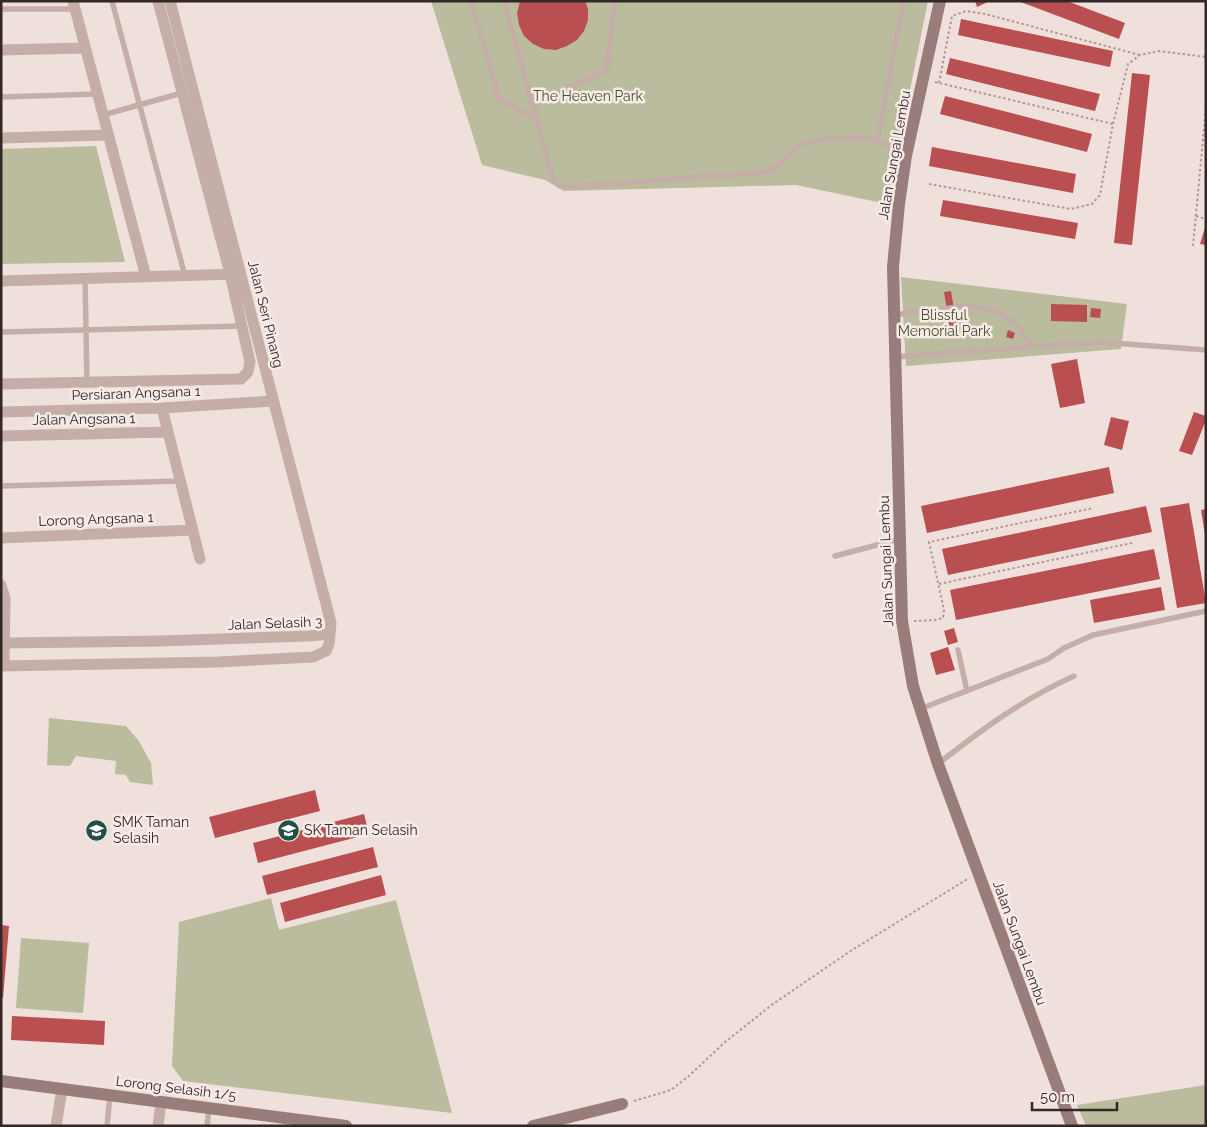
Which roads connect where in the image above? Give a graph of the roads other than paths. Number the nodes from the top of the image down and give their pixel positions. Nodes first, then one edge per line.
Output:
1 (112, 1) edge
2 (158, 1) edge
3 (170, 1) edge
4 (471, 1) edge
5 (504, 1) edge
6 (615, 1) edge
7 (904, 1) edge
8 (940, 1) edge
9 (74, 5) edge
10 (1, 10) edge
11 (85, 48) junction
12 (1, 50) edge
13 (182, 93) junction
14 (97, 94) junction
15 (1, 97) edge
16 (139, 105) junction
17 (533, 106) junction
18 (103, 115) junction
19 (536, 120) junction
20 (108, 135) junction
21 (1, 138) edge
22 (877, 141) junction
23 (906, 156) junction
24 (235, 274) junction
25 (185, 276) junction
26 (146, 277) junction
27 (85, 279) junction
28 (1, 281) edge
29 (894, 315) junction
30 (242, 326) junction
31 (86, 330) junction
32 (1, 332) edge
33 (1032, 347) junction
34 (1206, 350) edge
35 (896, 357) junction
36 (87, 382) junction
37 (1, 384) edge
38 (272, 401) junction
39 (162, 408) junction
40 (1, 412) edge
41 (168, 432) junction
42 (1, 436) edge
43 (180, 481) junction
44 (1, 486) edge
45 (193, 530) junction
46 (1, 538) edge
47 (900, 539) junction
48 (836, 556) dead end
49 (200, 559) dead end
50 (1, 585) edge
51 (1206, 611) edge
52 (329, 634) junction
53 (3, 643) edge
54 (958, 650) dead end
55 (2, 666) edge
56 (1074, 676) dead end
57 (967, 691) junction
58 (920, 710) junction
59 (938, 764) junction
60 (1, 1081) edge
61 (62, 1089) junction
62 (110, 1095) junction
63 (161, 1102) junction
64 (622, 1104) road end
65 (209, 1108) junction
66 (262, 1120) edge
67 (315, 1124) edge
68 (56, 1126) edge
69 (107, 1126) edge
70 (158, 1126) edge
71 (207, 1126) edge
72 (346, 1126) edge
73 (533, 1126) edge
74 (1072, 1126) edge

1 - 16 lane
2 - 13 street, Jalan Seri Pinang
3 - 24 street, Jalan Seri Pinang
4 - 19 lane
5 - 17 lane
6 - 17 lane
7 - 22 lane
8 - 23 main road, Jalan Sungai Lembu
9 - 10 lane
9 - 11 street
11 - 12 street
11 - 14 street
13 - 16 lane
13 - 24 street, Jalan Seri Pinang
14 - 15 lane
14 - 18 street
16 - 18 lane
16 - 25 lane
17 - 19 lane
18 - 20 street
19 - 22 lane
20 - 21 street
20 - 26 street
22 - 23 lane
23 - 29 main road, Jalan Sungai Lembu
24 - 25 street
24 - 30 street, Jalan Seri Pinang
24 - 38 street, Jalan Seri Pinang
25 - 26 street
26 - 27 street
27 - 28 street
27 - 31 lane
29 - 33 lane
29 - 35 main road, Jalan Sungai Lembu
30 - 31 lane
30 - 36 street, Jalan Seri Pinang
31 - 32 lane
31 - 36 lane
33 - 34 lane
33 - 35 lane
35 - 47 main road, Jalan Sungai Lembu
36 - 37 street, Jalan Seri Pinang
38 - 39 street, Persiaran Angsana 1
38 - 52 street, Jalan Seri Pinang
39 - 40 street, Persiaran Angsana 1
39 - 41 street
41 - 42 street, Jalan Angsana 1
41 - 43 street
43 - 44 lane
43 - 45 street
45 - 46 street, Lorong Angsana 1
45 - 49 street
47 - 48 lane
47 - 58 main road, Jalan Sungai Lembu
50 - 53 street
51 - 57 lane
52 - 53 street, Jalan Selasih 3
52 - 55 street, Jalan Selasih 3
53 - 55 street
54 - 57 lane
56 - 59 lane
57 - 58 lane
58 - 59 main road, Jalan Sungai Lembu
59 - 74 main road, Jalan Sungai Lembu
60 - 61 main road, Lorong Selasih 1/5
61 - 62 main road, Lorong Selasih 1/5
61 - 68 street
62 - 63 main road, Lorong Selasih 1/5
62 - 69 lane
63 - 65 main road, Lorong Selasih 1/5
63 - 70 street
64 - 73 main road
65 - 66 main road, Lorong Selasih 1/5
65 - 71 lane
66 - 67 main road, Lorong Selasih 1/5
67 - 72 main road, Lorong Selasih 1/5

